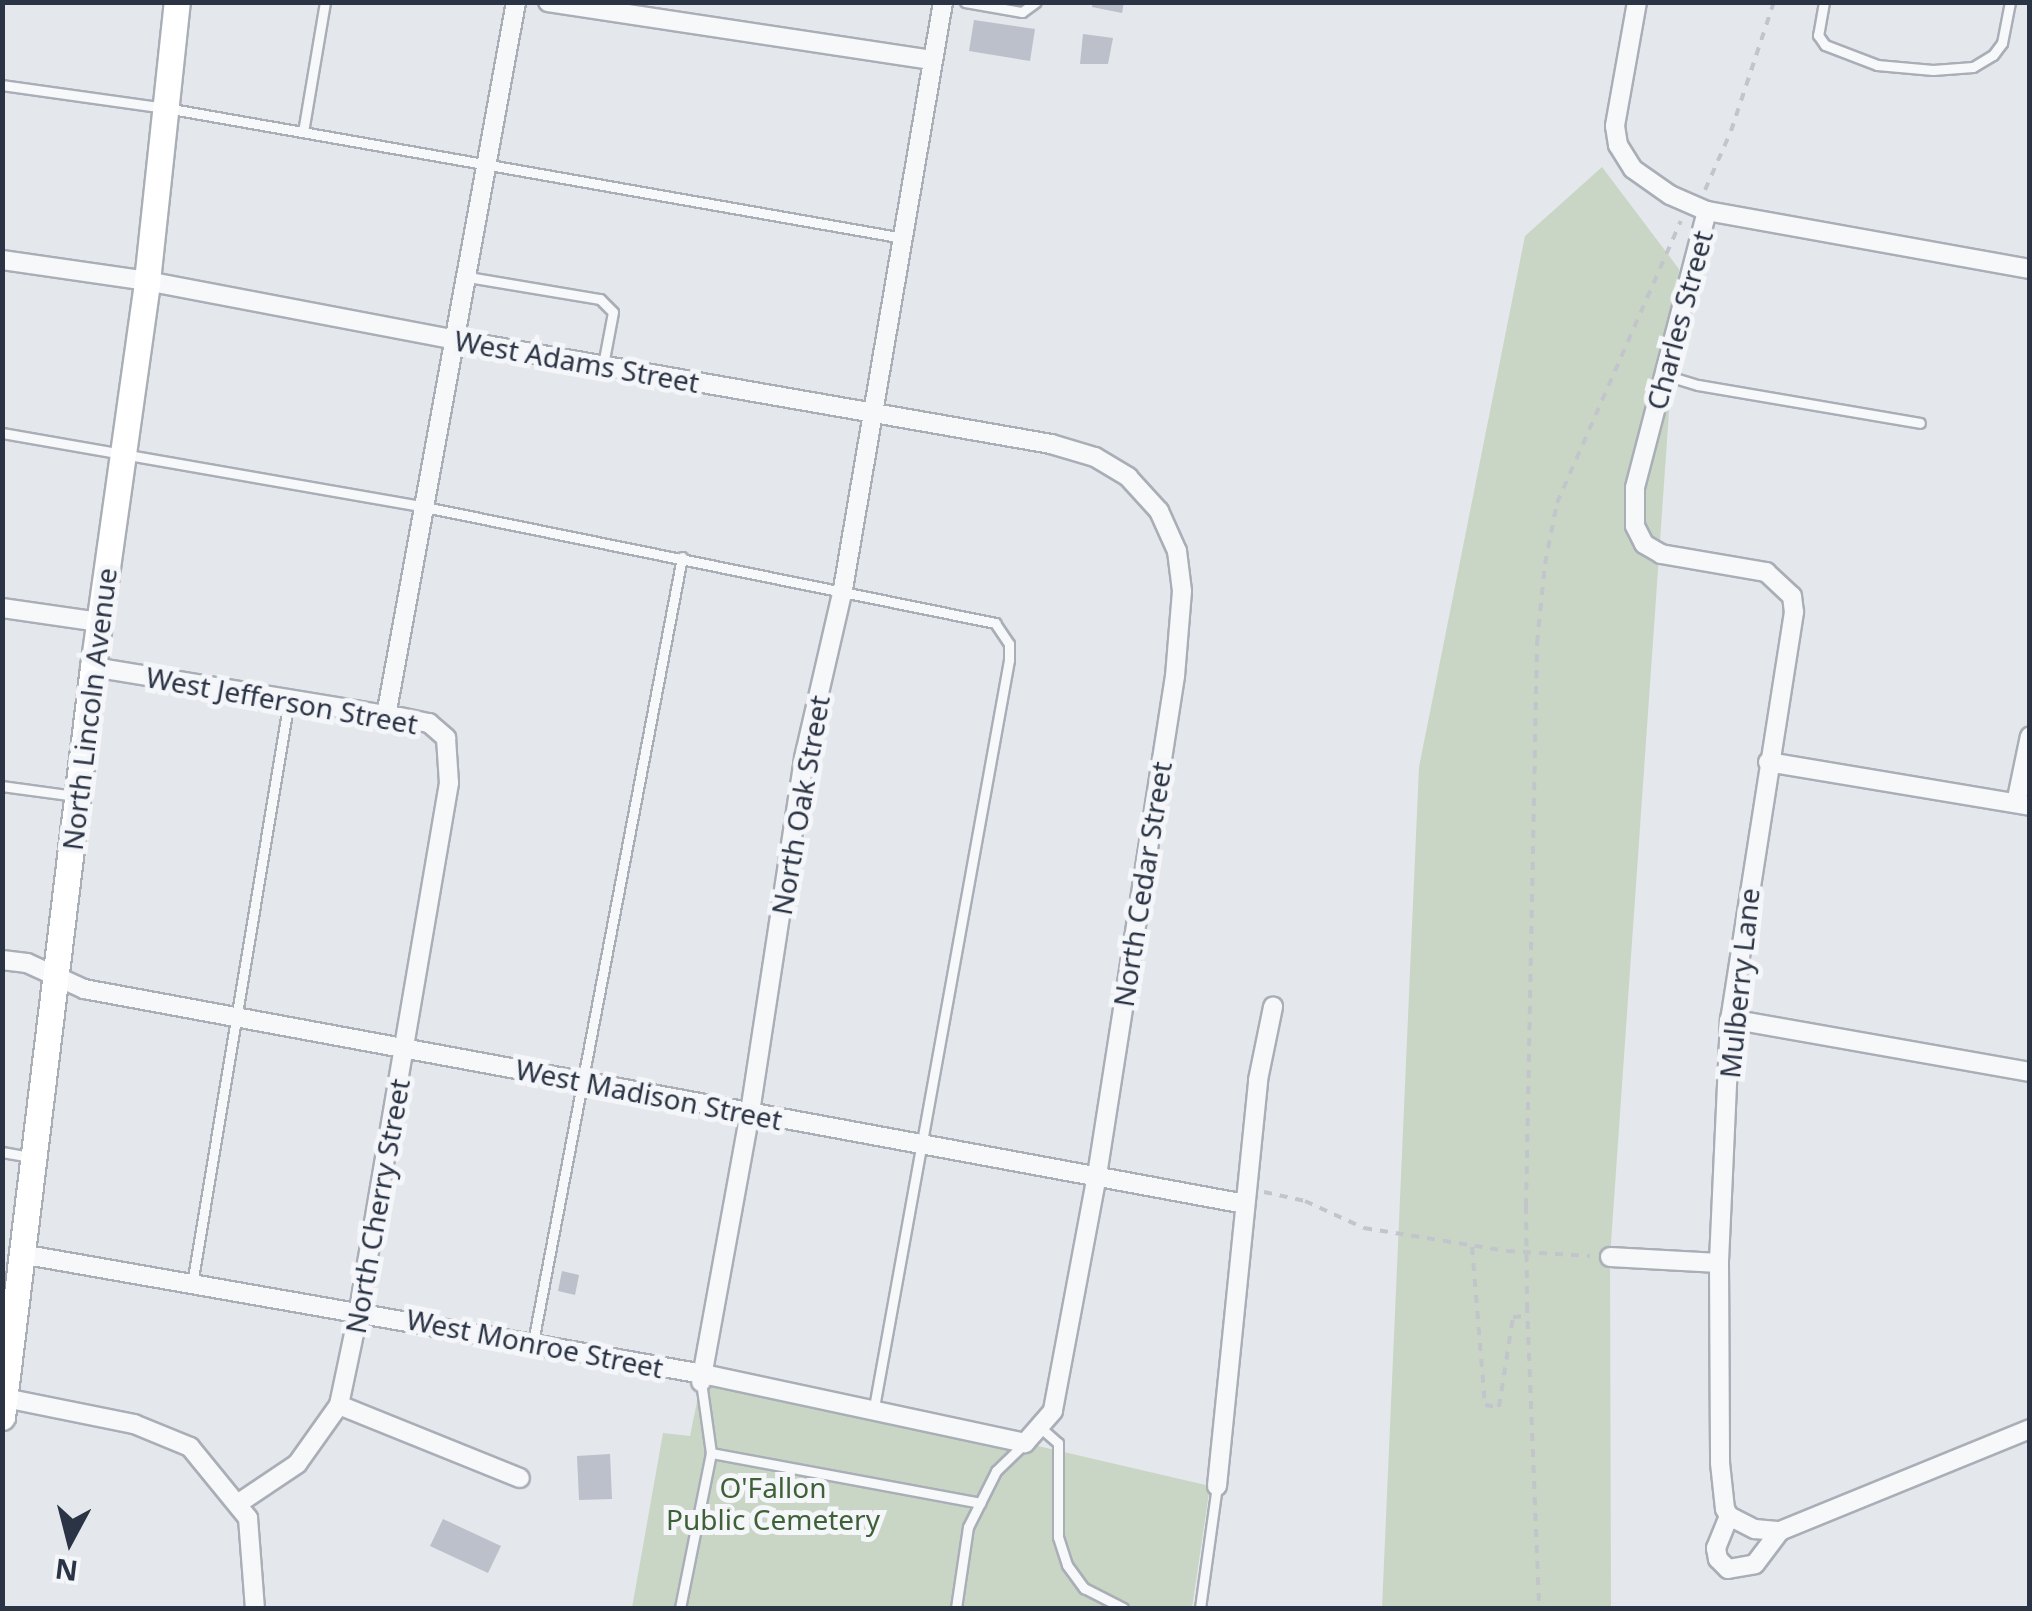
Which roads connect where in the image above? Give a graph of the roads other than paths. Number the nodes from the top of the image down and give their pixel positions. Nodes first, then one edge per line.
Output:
1 (177, 2) edge
2 (324, 2) edge
3 (516, 2) edge
4 (548, 2) edge
5 (943, 2) edge
6 (965, 2) edge
7 (1036, 2) edge
8 (1637, 2) edge
9 (1824, 2) edge
10 (2010, 2) edge
11 (932, 60) junction
12 (2, 84) edge
13 (166, 108) junction
14 (303, 132) junction
15 (488, 165) junction
16 (1700, 209) junction
17 (903, 238) junction
18 (2, 260) edge
19 (2030, 269) edge
20 (468, 277) junction
21 (147, 280) junction
22 (457, 340) junction
23 (603, 365) junction
24 (1664, 375) junction
25 (875, 413) junction
26 (1920, 423) dead end
27 (2, 433) edge
28 (1007, 436) joint
29 (126, 452) junction
30 (424, 507) junction
31 (1660, 554) joint
32 (682, 557) junction
33 (843, 589) junction
34 (2, 608) edge
35 (98, 622) junction
36 (93, 667) junction
37 (289, 700) junction
38 (386, 716) junction
39 (2030, 736) edge
40 (450, 760) joint
41 (1768, 762) junction
42 (2, 786) edge
43 (78, 797) junction
44 (2023, 804) edge
45 (2, 960) edge
46 (56, 976) junction
47 (1274, 1007) dead end
48 (236, 1016) junction
49 (1730, 1019) junction
50 (405, 1049) junction
51 (2030, 1072) edge
52 (580, 1081) junction
53 (750, 1112) junction
54 (922, 1147) junction
55 (2, 1152) edge
56 (33, 1157) junction
57 (1097, 1175) junction
58 (1246, 1197) junction
59 (21, 1254) junction
60 (1610, 1257) road end
61 (1719, 1263) junction
62 (191, 1286) junction
63 (360, 1310) junction
64 (7, 1315) edge
65 (533, 1342) junction
66 (702, 1378) junction
67 (339, 1405) junction
68 (4, 1407) edge
69 (873, 1413) junction
70 (1042, 1429) junction
71 (2030, 1429) edge
72 (1025, 1443) junction
73 (711, 1452) junction
74 (520, 1478) dead end
75 (1217, 1486) joint
76 (240, 1503) junction
77 (980, 1503) junction
78 (1728, 1516) junction
79 (1780, 1531) junction
80 (255, 1608) edge
81 (680, 1608) edge
82 (956, 1608) edge
83 (1123, 1608) edge
84 (1200, 1608) edge

1 - 13 main road, North Lincoln Avenue
2 - 14 lane
3 - 15 street
4 - 11 street
5 - 11 street, North Oak Street
6 - 7 lane
8 - 16 street, Charles Street
9 - 10 lane
11 - 17 street, North Oak Street
12 - 13 lane
13 - 14 lane
13 - 21 main road, North Lincoln Avenue
14 - 15 lane
15 - 17 lane
15 - 20 street
16 - 19 street
16 - 24 street, Charles Street
17 - 25 street, North Oak Street
18 - 21 street, West Adams Street
20 - 22 street
20 - 23 lane
21 - 22 street, West Adams Street
21 - 29 main road, North Lincoln Avenue
22 - 23 street, West Adams Street
22 - 30 street
23 - 25 street, West Adams Street
24 - 26 lane
24 - 31 street, Charles Street
25 - 28 street, West Adams Street
25 - 33 street, North Oak Street
27 - 29 lane
28 - 57 street, North Cedar Street
29 - 30 lane
29 - 35 main road, North Lincoln Avenue
30 - 32 lane
30 - 38 street
31 - 41 street, Mulberry Lane
32 - 33 lane
32 - 52 lane
33 - 53 street, North Oak Street
33 - 54 lane
34 - 35 street
35 - 36 main road, North Lincoln Avenue
36 - 37 street, West Jefferson Street
36 - 43 main road, North Lincoln Avenue
37 - 38 street, West Jefferson Street
37 - 48 lane
38 - 40 street, West Jefferson Street
39 - 44 street
40 - 50 street, North Cherry Street
41 - 44 street
41 - 49 street, Mulberry Lane
42 - 43 lane
43 - 46 main road, North Lincoln Avenue
45 - 46 street, West Madison Street
46 - 48 street, West Madison Street
46 - 56 main road, North Lincoln Avenue
47 - 58 street
48 - 50 street, West Madison Street
48 - 62 lane
49 - 51 street
49 - 61 street, Mulberry Lane
50 - 52 street, West Madison Street
50 - 63 street, North Cherry Street
52 - 53 street, West Madison Street
52 - 65 lane
53 - 54 street, West Madison Street
53 - 66 street, North Oak Street
54 - 57 street, West Madison Street
54 - 69 lane
55 - 56 lane
56 - 59 main road, North Lincoln Avenue
57 - 58 street, West Madison Street
57 - 70 street, North Cedar Street
58 - 75 street
59 - 62 street, West Monroe Street
59 - 64 main road, North Lincoln Avenue
60 - 61 street
61 - 78 street, Mulberry Lane
62 - 63 street, West Monroe Street
63 - 65 street, West Monroe Street
63 - 67 street, North Cherry Street
64 - 68 main road, North Lincoln Avenue
65 - 66 street, West Monroe Street
66 - 69 street, West Monroe Street
66 - 73 lane, North Oak Street
67 - 74 street
67 - 76 street, North Cherry Street
68 - 76 street
69 - 72 street, West Monroe Street
70 - 72 street
70 - 83 lane
71 - 79 street
72 - 77 lane
73 - 77 lane
73 - 81 lane, North Oak Street
75 - 84 lane
76 - 80 street
77 - 82 lane
78 - 79 street
78 - 79 street, Mulberry Lane

